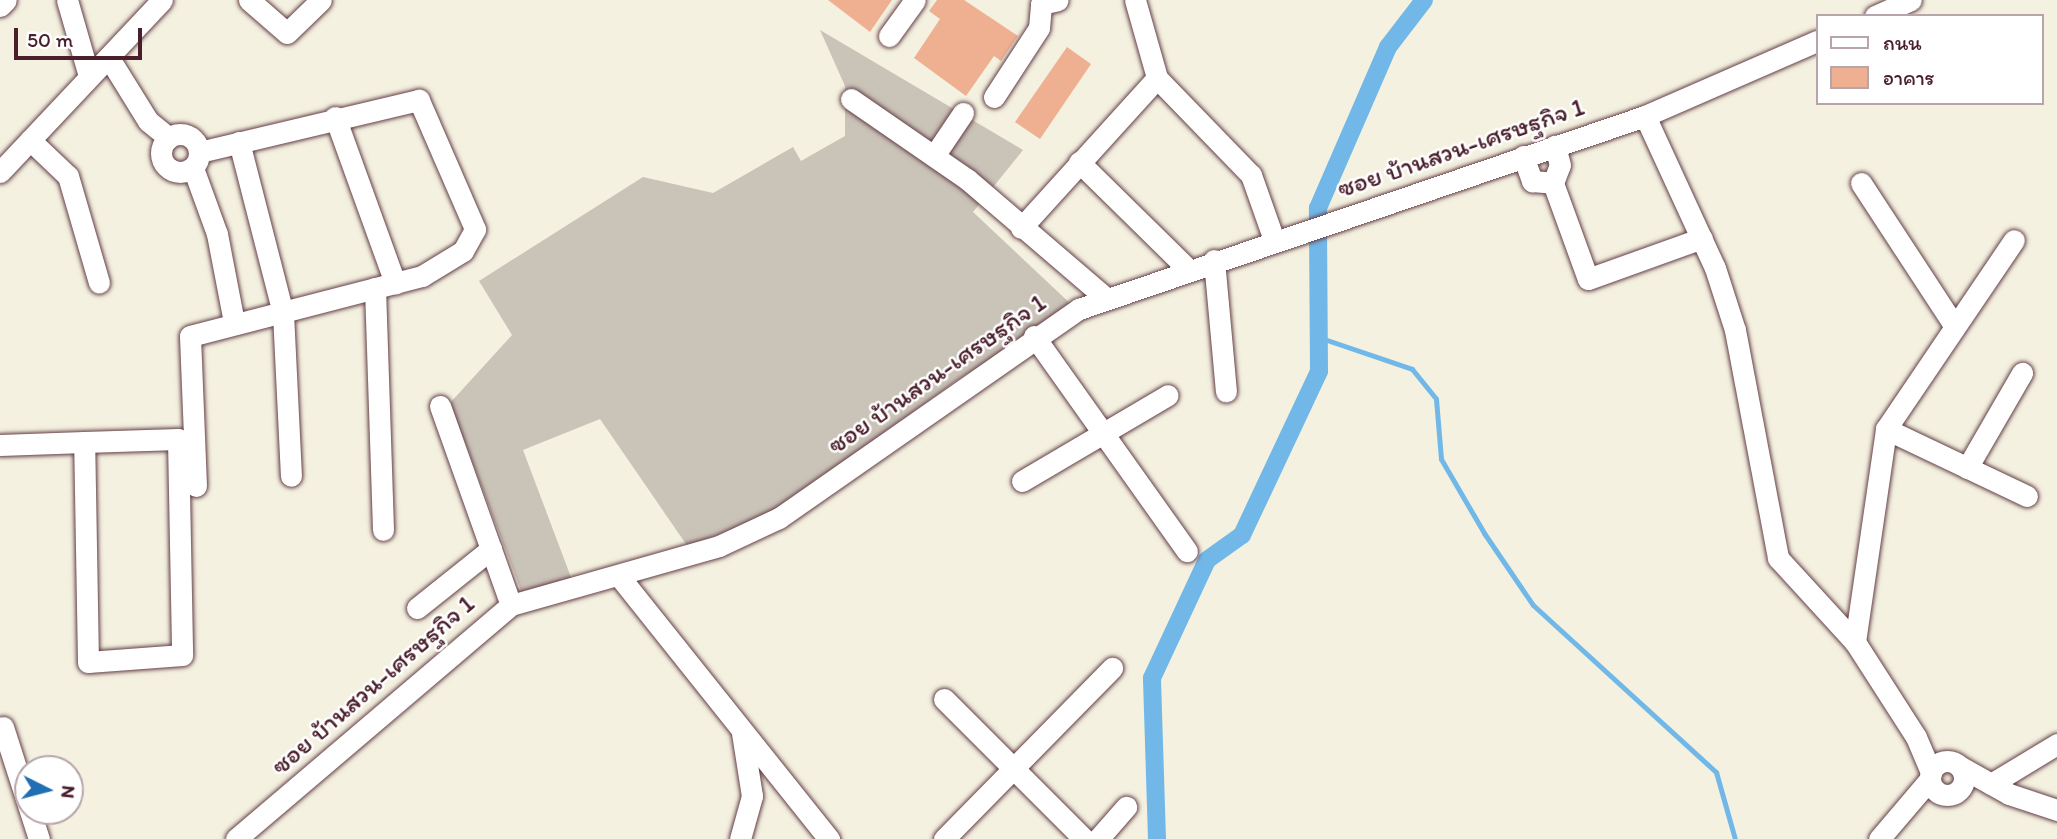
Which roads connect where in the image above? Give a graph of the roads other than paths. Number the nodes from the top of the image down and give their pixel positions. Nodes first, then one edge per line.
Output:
1 (6, 0) edge
2 (67, 0) edge
3 (162, 0) edge
4 (249, 0) edge
5 (321, 0) edge
6 (915, 0) edge
7 (1135, 0) edge
8 (1911, 0) edge
9 (1041, 1) edge
10 (0, 6) edge
11 (1880, 14) edge
12 (889, 36) dead end
13 (1815, 42) edge
14 (109, 58) junction
15 (89, 76) junction
16 (1157, 78) junction
17 (994, 97) dead end
18 (851, 99) dead end
19 (962, 114) dead end
20 (1645, 116) junction
21 (335, 117) junction
22 (169, 138) junction
23 (30, 140) junction
24 (239, 142) junction
25 (1555, 146) junction
26 (934, 156) junction
27 (1523, 156) junction
28 (196, 160) junction
29 (1079, 162) junction
30 (3, 164) edge
31 (1553, 183) junction
32 (1861, 183) dead end
33 (1021, 228) junction
34 (1702, 238) junction
35 (1274, 240) junction
36 (2014, 240) dead end
37 (1214, 260) junction
38 (1188, 269) junction
39 (99, 284) dead end
40 (385, 285) junction
41 (1107, 299) junction
42 (283, 313) junction
43 (234, 322) junction
44 (1952, 322) junction
45 (1034, 336) junction
46 (2022, 373) dead end
47 (1226, 391) dead end
48 (1168, 395) dead end
49 (440, 406) dead end
50 (1886, 429) junction
51 (1100, 430) junction
52 (84, 442) junction
53 (0, 444) edge
54 (1967, 468) junction
55 (291, 476) dead end
56 (1022, 481) dead end
57 (196, 486) dead end
58 (2027, 496) dead end
59 (383, 530) dead end
60 (491, 549) junction
61 (1187, 551) dead end
62 (619, 576) junction
63 (511, 605) junction
64 (417, 608) dead end
65 (1855, 642) junction
66 (1112, 668) dead end
67 (944, 699) dead end
68 (3, 727) dead end
69 (740, 727) junction
70 (1916, 737) junction
71 (2057, 744) edge
72 (1956, 764) junction
73 (1014, 768) junction
74 (1930, 776) junction
75 (2000, 789) junction
76 (1951, 794) junction
77 (1126, 807) dead end
78 (2057, 810) edge
79 (1886, 832) edge
80 (38, 839) edge
81 (236, 839) edge
82 (740, 839) edge
83 (829, 839) edge
84 (944, 839) edge
85 (1084, 839) edge
86 (1098, 839) edge

1 - 10 street
2 - 15 street
3 - 14 street
4 - 5 street
6 - 12 street
7 - 16 street
8 - 11 street
9 - 17 street
13 - 20 street, ซอย บ้านสวน-เศรษฐกิจ 1
14 - 15 street
14 - 22 street
15 - 23 street
16 - 29 street
16 - 35 street
18 - 26 street
19 - 26 street
20 - 25 street, ซอย บ้านสวน-เศรษฐกิจ 1
20 - 34 street
21 - 24 street
21 - 40 street
21 - 40 street
22 - 28 street
22 - 28 street
23 - 30 street
23 - 39 street
24 - 28 street
24 - 42 street
25 - 27 street, ซอย บ้านสวน-เศรษฐกิจ 1
25 - 31 street
26 - 33 street
27 - 31 street
27 - 35 street, ซอย บ้านสวน-เศรษฐกิจ 1
28 - 43 street
29 - 33 street
29 - 38 street
31 - 34 street
32 - 44 street
33 - 41 street
34 - 65 street
35 - 37 street, ซอย บ้านสวน-เศรษฐกิจ 1
36 - 44 street
37 - 38 street, ซอย บ้านสวน-เศรษฐกิจ 1
37 - 47 street
38 - 41 street, ซอย บ้านสวน-เศรษฐกิจ 1
40 - 42 street
40 - 59 street
41 - 45 street, ซอย บ้านสวน-เศรษฐกิจ 1
42 - 43 street
42 - 55 street
43 - 57 street
44 - 50 street
45 - 51 street
45 - 62 street, ซอย บ้านสวน-เศรษฐกิจ 1
46 - 54 street
48 - 51 street
49 - 60 street
50 - 54 street
50 - 65 street
51 - 56 street
51 - 61 street
52 - 52 street
52 - 53 street
54 - 58 street
60 - 63 street
60 - 64 street
62 - 63 street, ซอย บ้านสวน-เศรษฐกิจ 1
62 - 69 street
63 - 81 street, ซอย บ้านสวน-เศรษฐกิจ 1
65 - 70 street
66 - 73 street
67 - 73 street
68 - 80 street
69 - 82 street
69 - 83 street
70 - 72 street
70 - 74 street
71 - 75 street
72 - 74 street
72 - 75 street
72 - 76 street
73 - 84 street
73 - 85 street
74 - 76 street
74 - 79 street
75 - 76 street
75 - 78 street
76 - 79 street
77 - 86 street

